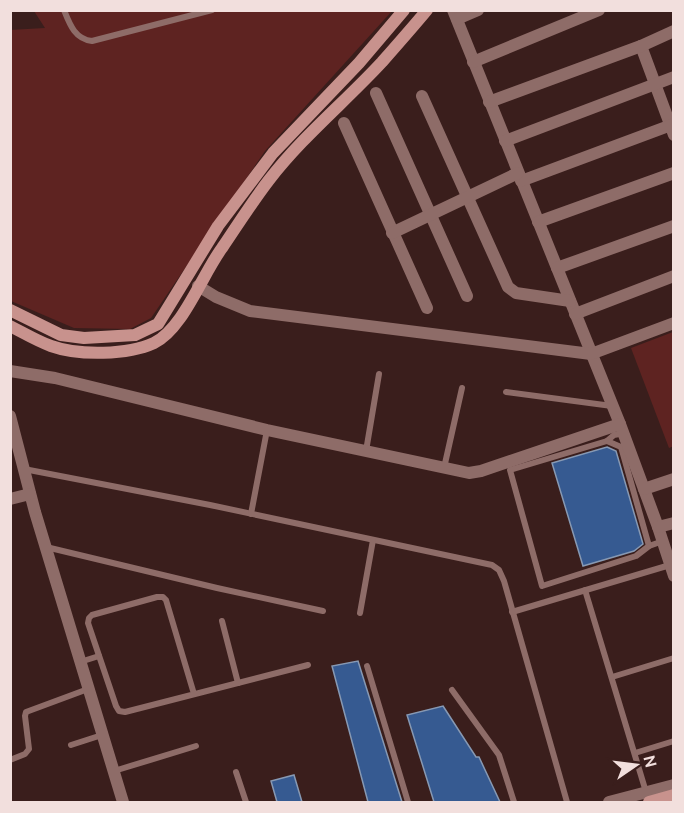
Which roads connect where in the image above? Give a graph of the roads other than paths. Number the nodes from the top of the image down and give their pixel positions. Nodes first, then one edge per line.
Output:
1 (64, 10) edge
2 (212, 10) edge
3 (404, 10) edge
4 (427, 10) edge
5 (478, 10) edge
6 (599, 10) edge
7 (455, 15) edge
8 (674, 31) edge
9 (641, 46) junction
10 (473, 62) junction
11 (674, 77) edge
12 (655, 85) junction
13 (376, 93) dead end
14 (422, 96) dead end
15 (489, 102) junction
16 (344, 123) dead end
17 (672, 128) edge
18 (505, 141) junction
19 (674, 173) edge
20 (520, 177) junction
21 (468, 197) junction
22 (430, 215) junction
23 (538, 222) junction
24 (674, 226) edge
25 (392, 233) junction
26 (557, 268) junction
27 (674, 276) edge
28 (198, 286) junction
29 (467, 296) dead end
30 (570, 301) junction
31 (427, 308) dead end
32 (10, 310) edge
33 (575, 314) junction
34 (674, 323) edge
35 (10, 326) edge
36 (591, 354) junction
37 (10, 371) edge
38 (379, 374) dead end
39 (462, 388) dead end
40 (506, 392) dead end
41 (613, 406) junction
42 (10, 416) edge
43 (622, 428) junction
44 (267, 430) junction
45 (608, 441) junction
46 (366, 451) junction
47 (22, 468) junction
48 (444, 468) junction
49 (674, 479) edge
50 (644, 489) junction
51 (30, 494) junction
52 (10, 499) edge
53 (251, 514) junction
54 (674, 523) edge
55 (658, 527) junction
56 (373, 540) junction
57 (663, 541) junction
58 (649, 546) junction
59 (45, 547) junction
60 (672, 571) edge
61 (585, 590) junction
62 (323, 610) dead end
63 (512, 612) junction
64 (360, 613) dead end
65 (222, 621) dead end
66 (99, 656) junction
67 (674, 658) edge
68 (80, 662) junction
69 (308, 665) dead end
70 (367, 666) dead end
71 (612, 677) junction
72 (238, 683) junction
73 (88, 689) junction
74 (452, 690) dead end
75 (194, 694) junction
76 (102, 735) junction
77 (674, 741) edge
78 (71, 745) dead end
79 (196, 746) dead end
80 (635, 753) junction
81 (10, 760) edge
82 (113, 771) junction
83 (236, 772) dead end
84 (674, 785) edge
85 (674, 795) edge
86 (648, 797) edge
87 (123, 802) edge
88 (246, 802) edge
89 (408, 802) edge
90 (514, 802) edge
91 (567, 802) edge
92 (609, 802) edge

1 - 2 lane
3 - 32 street
4 - 28 street
5 - 7 street
6 - 10 street
7 - 10 street
8 - 9 street
9 - 12 street
9 - 15 street
10 - 15 street
11 - 12 street
12 - 17 street
12 - 18 street
13 - 22 street
14 - 21 street
15 - 18 street
16 - 25 street
17 - 20 street
18 - 20 street
19 - 23 street
20 - 21 street
20 - 23 street
21 - 22 street
21 - 30 street
22 - 25 street
22 - 29 street
23 - 26 street
24 - 26 street
25 - 31 street
26 - 30 street
27 - 33 street
28 - 35 street
28 - 36 street
30 - 33 street
33 - 36 street
34 - 36 street
36 - 41 street
37 - 44 street
38 - 46 lane
39 - 48 lane
40 - 41 lane
41 - 43 street
42 - 47 street
43 - 45 lane
43 - 48 street
43 - 50 street
44 - 46 street
44 - 53 lane
45 - 58 lane
45 - 58 lane
46 - 48 street
47 - 51 street
47 - 53 lane
49 - 50 street
50 - 55 street
51 - 52 street
51 - 59 street
53 - 56 lane
54 - 55 street
55 - 57 street
56 - 63 lane
56 - 64 lane
57 - 58 lane
57 - 60 street
59 - 62 lane
59 - 68 street
60 - 61 lane
61 - 63 lane
61 - 71 lane
63 - 91 lane
65 - 72 lane
66 - 68 lane
66 - 75 lane
66 - 75 lane
67 - 71 lane
68 - 73 street
69 - 72 lane
70 - 89 lane
71 - 80 lane
72 - 75 lane
73 - 76 street
73 - 81 lane
74 - 90 lane
76 - 78 lane
76 - 82 street
77 - 80 lane
79 - 82 lane
80 - 86 lane
82 - 87 street
83 - 88 lane
84 - 86 street
85 - 86 street
86 - 92 street

